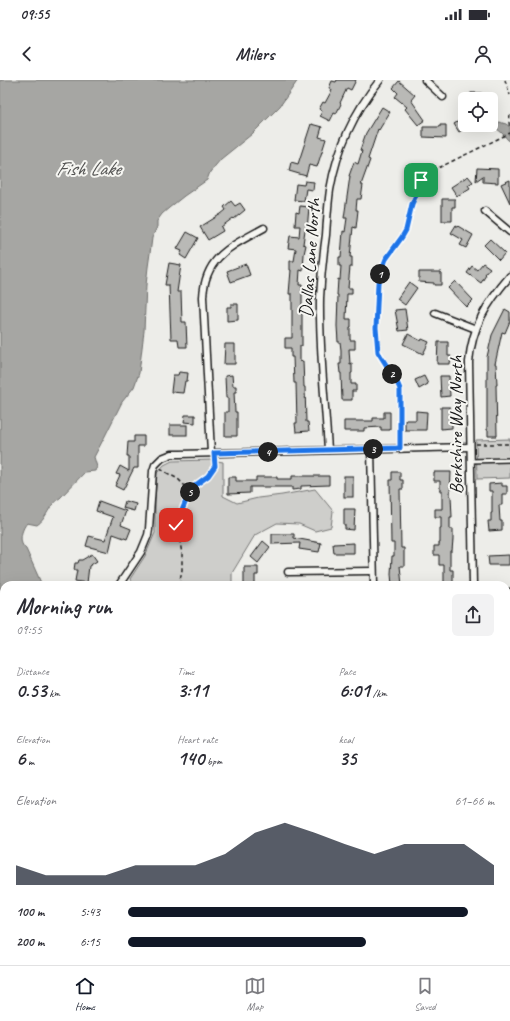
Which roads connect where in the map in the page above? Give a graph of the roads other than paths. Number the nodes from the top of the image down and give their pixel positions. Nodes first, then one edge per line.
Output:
1 (380, 80) edge
2 (426, 80) edge
3 (443, 97) dead end
4 (485, 211) dead end
5 (264, 228) dead end
6 (510, 232) edge
7 (510, 276) edge
8 (434, 313) dead end
9 (476, 329) junction
10 (470, 447) junction
11 (371, 449) junction
12 (328, 450) junction
13 (213, 453) junction
14 (510, 460) edge
15 (470, 461) junction
16 (374, 571) junction
17 (288, 572) dead end
18 (124, 581) edge
19 (374, 581) edge
20 (472, 581) edge

1 - 12 street, Dallas Lane North
2 - 3 street
4 - 6 street
5 - 13 street
7 - 9 street, Berkshire Way North
8 - 9 street
9 - 10 street, Berkshire Way North
10 - 11 street
10 - 15 street, Berkshire Way North
11 - 12 street
11 - 16 street
12 - 13 street
13 - 18 street
14 - 15 lane
15 - 20 street, Berkshire Way North
16 - 17 street
16 - 19 street

